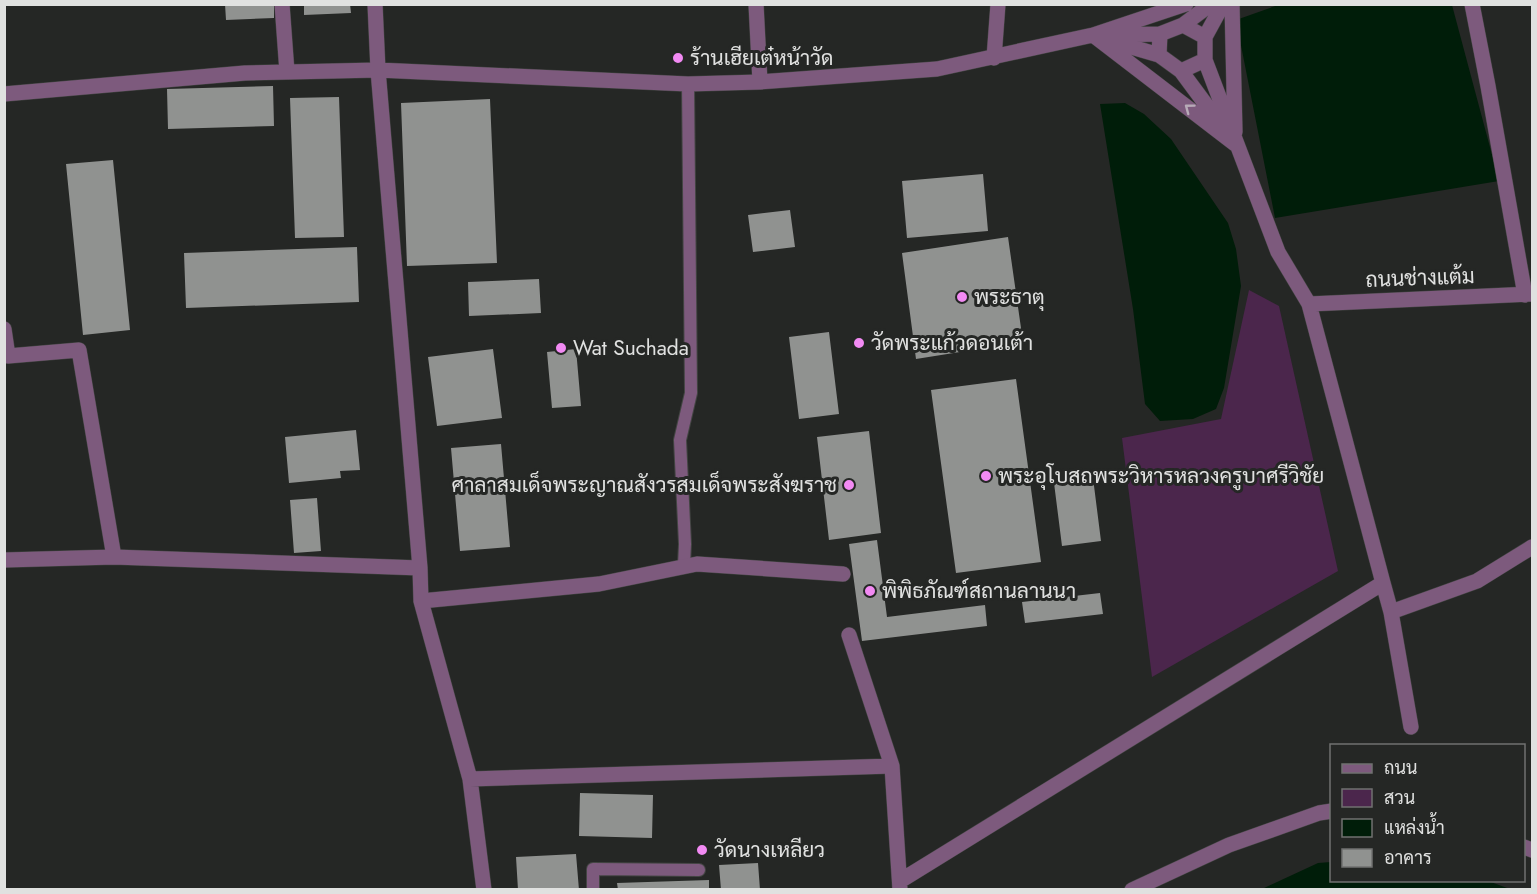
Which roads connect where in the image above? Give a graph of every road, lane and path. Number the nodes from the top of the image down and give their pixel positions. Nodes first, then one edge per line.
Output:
1 (282, 4) edge
2 (375, 4) edge
3 (756, 4) edge
4 (998, 4) edge
5 (1186, 4) edge
6 (1211, 4) edge
7 (1224, 4) edge
8 (1232, 4) edge
9 (1472, 4) edge
10 (1183, 25) junction
11 (1160, 34) junction
12 (1093, 35) junction
13 (1205, 38) junction
14 (1159, 55) junction
15 (994, 58) junction
16 (1205, 60) junction
17 (378, 70) junction
18 (1181, 70) junction
19 (287, 72) junction
20 (760, 82) junction
21 (688, 84) junction
22 (4, 94) edge
23 (1235, 144) junction
24 (1529, 294) edge
25 (1309, 304) junction
26 (4, 329) edge
27 (1533, 547) edge
28 (114, 557) junction
29 (4, 560) edge
30 (684, 565) junction
31 (420, 568) junction
32 (843, 574) dead end
33 (1383, 583) junction
34 (421, 601) junction
35 (1391, 612) junction
36 (849, 635) dead end
37 (1411, 727) dead end
38 (892, 766) junction
39 (470, 779) junction
40 (1330, 811) edge
41 (699, 870) dead end
42 (900, 885) edge
43 (484, 890) edge
44 (592, 890) edge
45 (1132, 890) edge

1 - 19 street
2 - 17 street
3 - 20 street
4 - 15 street
5 - 12 street
6 - 10 street
7 - 13 street
8 - 23 street
9 - 24 street
10 - 11 street
10 - 13 street
11 - 12 street
11 - 14 street
12 - 14 street
12 - 15 street
23 -> 12 street
13 - 16 street
14 - 18 street
15 - 20 street
16 - 18 street
16 - 23 street
17 - 19 street
17 - 21 street
17 - 31 street
18 - 23 street
19 - 22 street
20 - 21 street
21 - 30 lane
23 - 25 street
24 - 25 street, ถนนช่างแต้ม
25 - 33 street
26 - 28 street
27 - 35 street
28 - 29 street
28 - 31 street
30 - 32 street
30 - 34 street
31 - 34 street
33 - 35 street
33 - 42 street
34 - 39 street
35 - 37 street
36 - 38 street
38 - 39 street
38 - 42 street
39 - 43 street
40 - 45 street
41 - 44 lane

